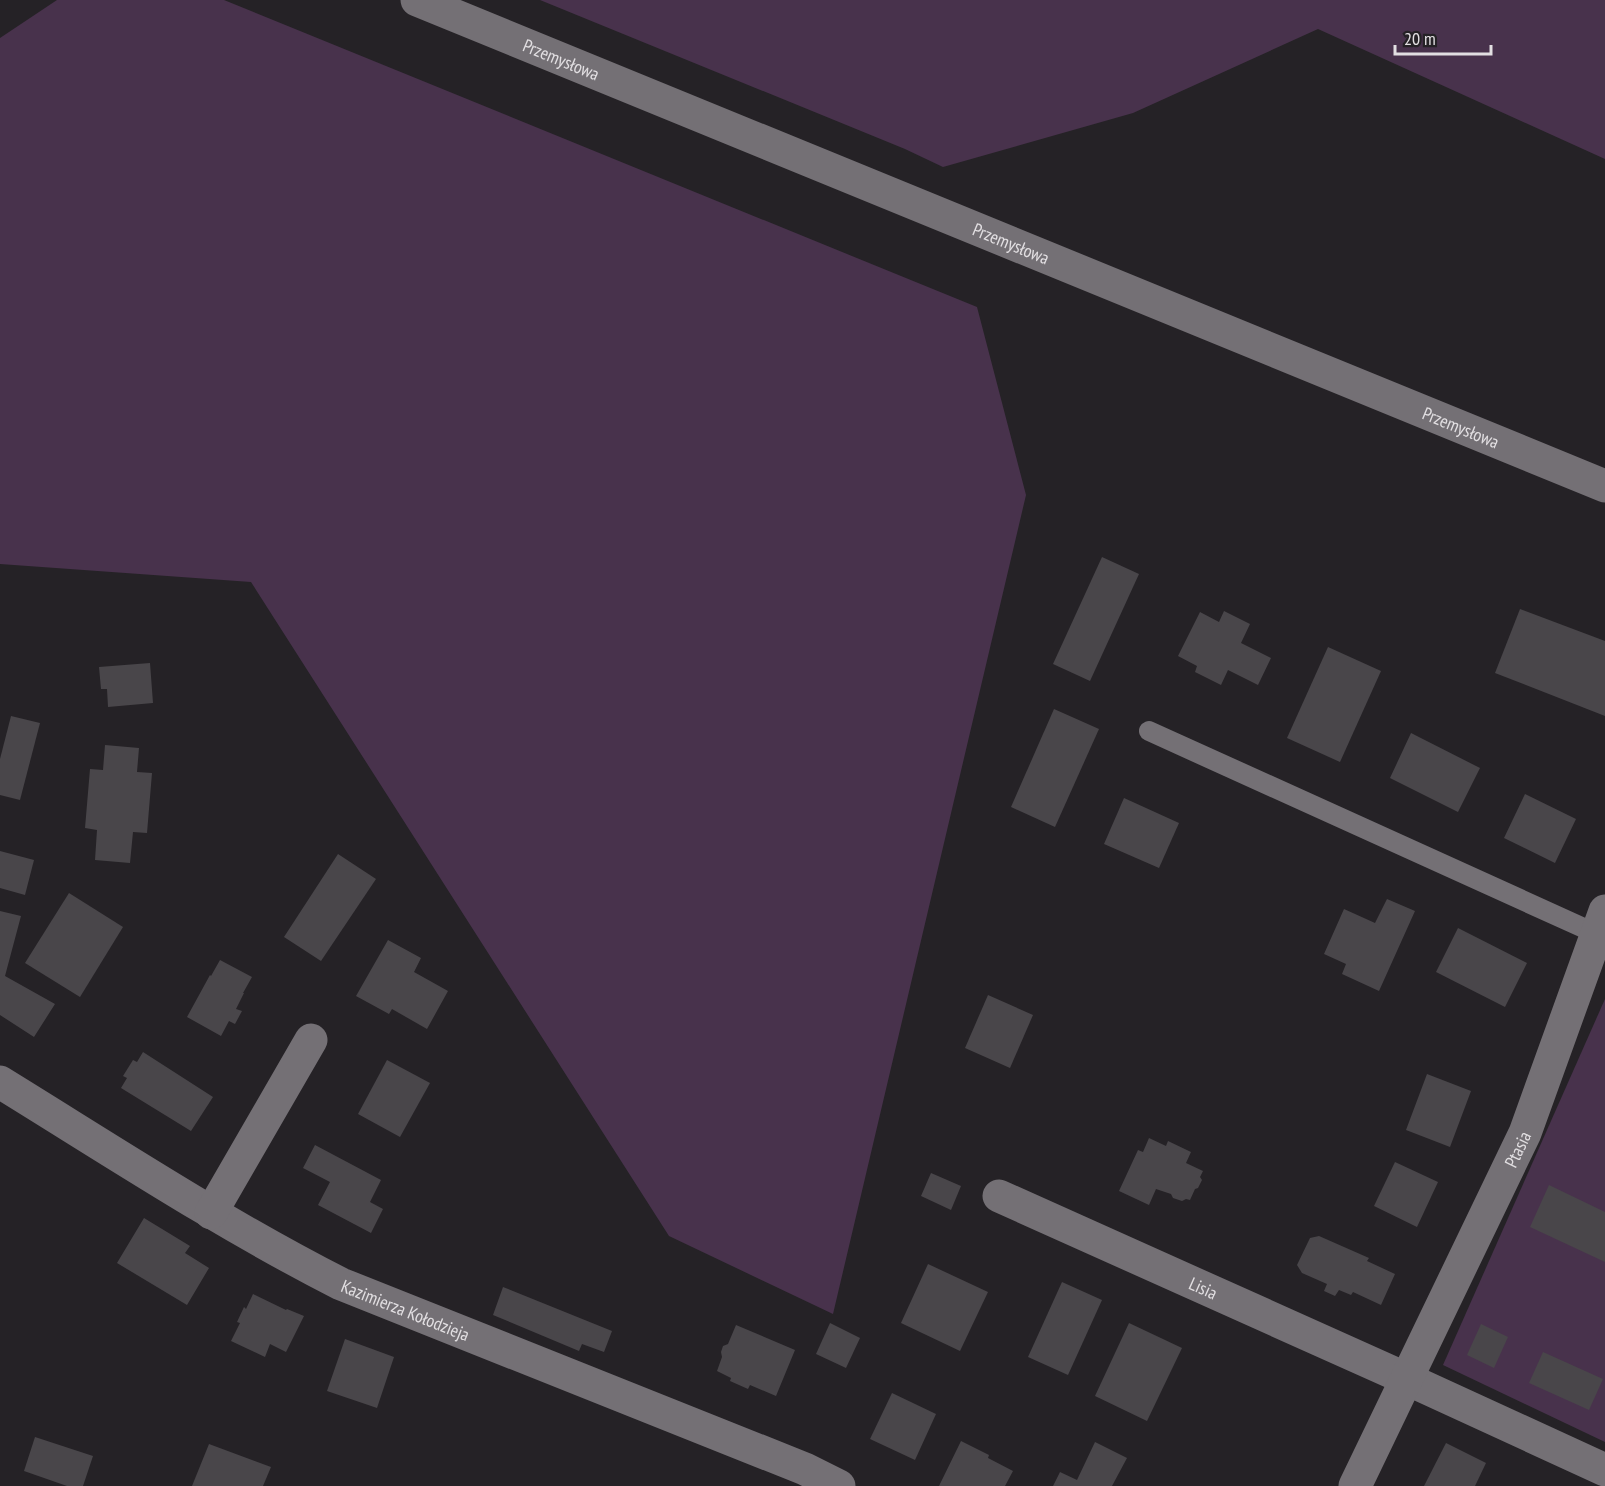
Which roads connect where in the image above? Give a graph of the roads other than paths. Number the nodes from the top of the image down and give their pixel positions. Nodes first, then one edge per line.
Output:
1 (417, 0) edge
2 (1605, 486) edge
3 (1149, 731) dead end
4 (1601, 922) edge
5 (311, 1040) dead end
6 (0, 1082) edge
7 (999, 1196) dead end
8 (211, 1213) junction
9 (1407, 1379) junction
10 (1605, 1470) edge
11 (839, 1486) edge
12 (1355, 1486) edge

1 - 2 street, Przemysłowa
3 - 4 lane
4 - 9 street, Ptasia
5 - 8 street
6 - 8 street, Kazimierza Kołodzieja
7 - 9 street, Lisia
8 - 11 street, Kazimierza Kołodzieja
9 - 10 street, Lisia
9 - 12 street

